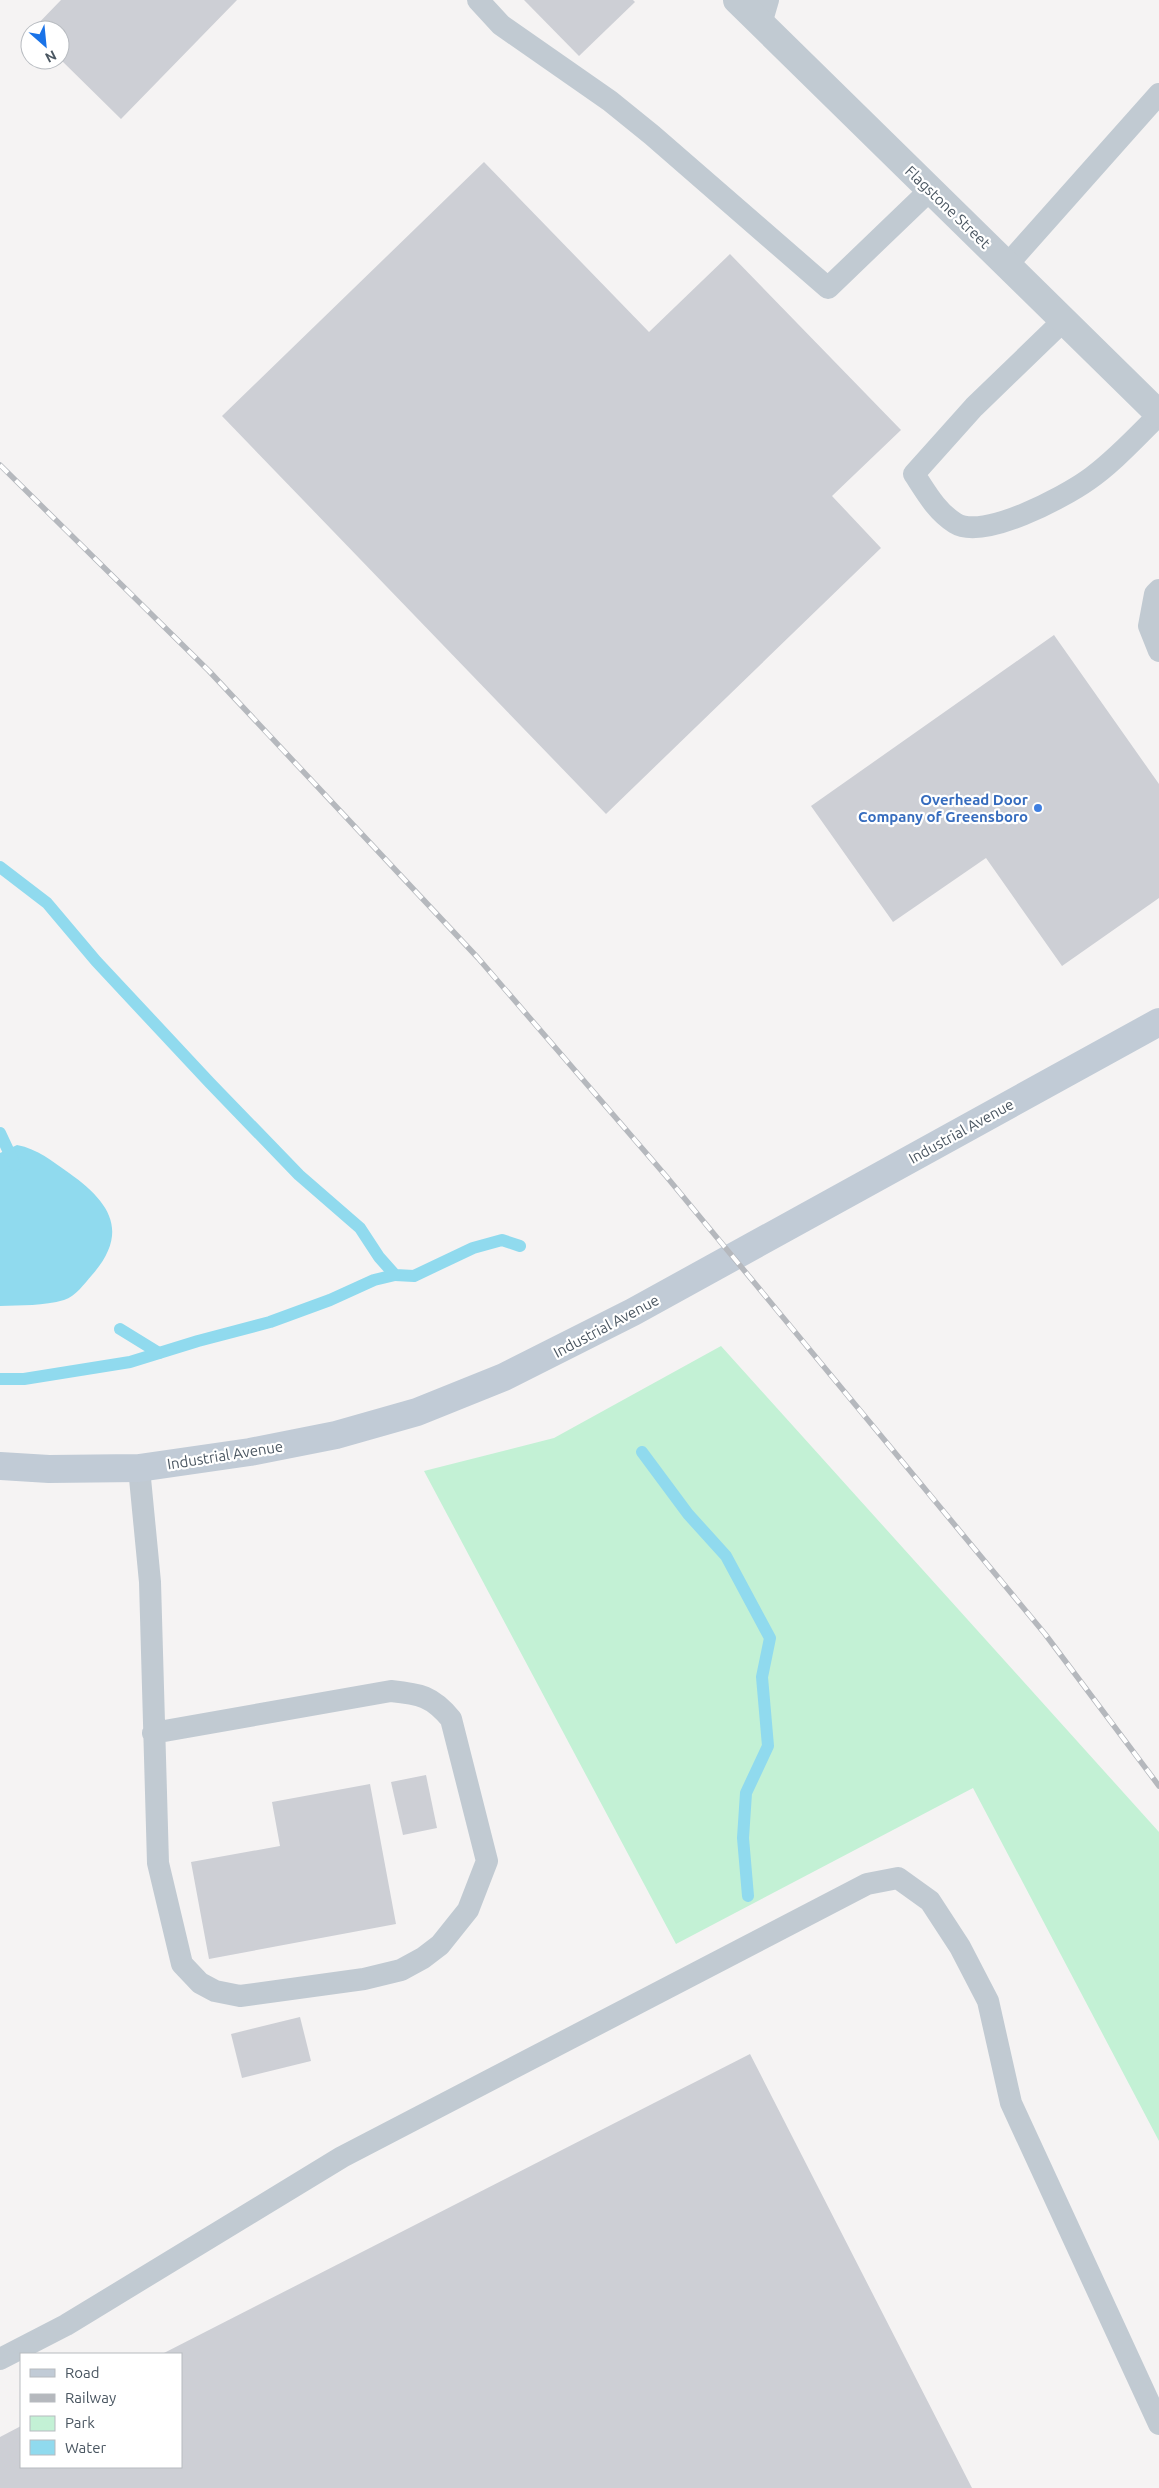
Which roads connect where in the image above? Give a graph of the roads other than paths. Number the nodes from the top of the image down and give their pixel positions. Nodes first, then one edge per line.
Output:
1 (478, 0) edge
2 (737, 0) edge
3 (764, 12) edge
4 (1159, 94) edge
5 (930, 190) junction
6 (1007, 265) junction
7 (1064, 320) junction
8 (1159, 415) edge
9 (1159, 590) edge
10 (1159, 651) edge
11 (1159, 1022) edge
12 (0, 1466) edge
13 (139, 1468) junction
14 (153, 1733) junction
15 (0, 2359) edge
16 (1159, 2424) edge

1 - 5 lane
2 - 3 street, Flagstone Street
3 - 5 street, Flagstone Street
4 - 6 lane
5 - 6 street, Flagstone Street
6 - 7 street, Flagstone Street
7 - 8 street, Flagstone Street
7 - 8 lane
9 - 10 lane
11 - 13 main road, Industrial Avenue
12 - 13 main road, Industrial Avenue
13 - 14 lane
14 - 14 lane
15 - 16 lane

